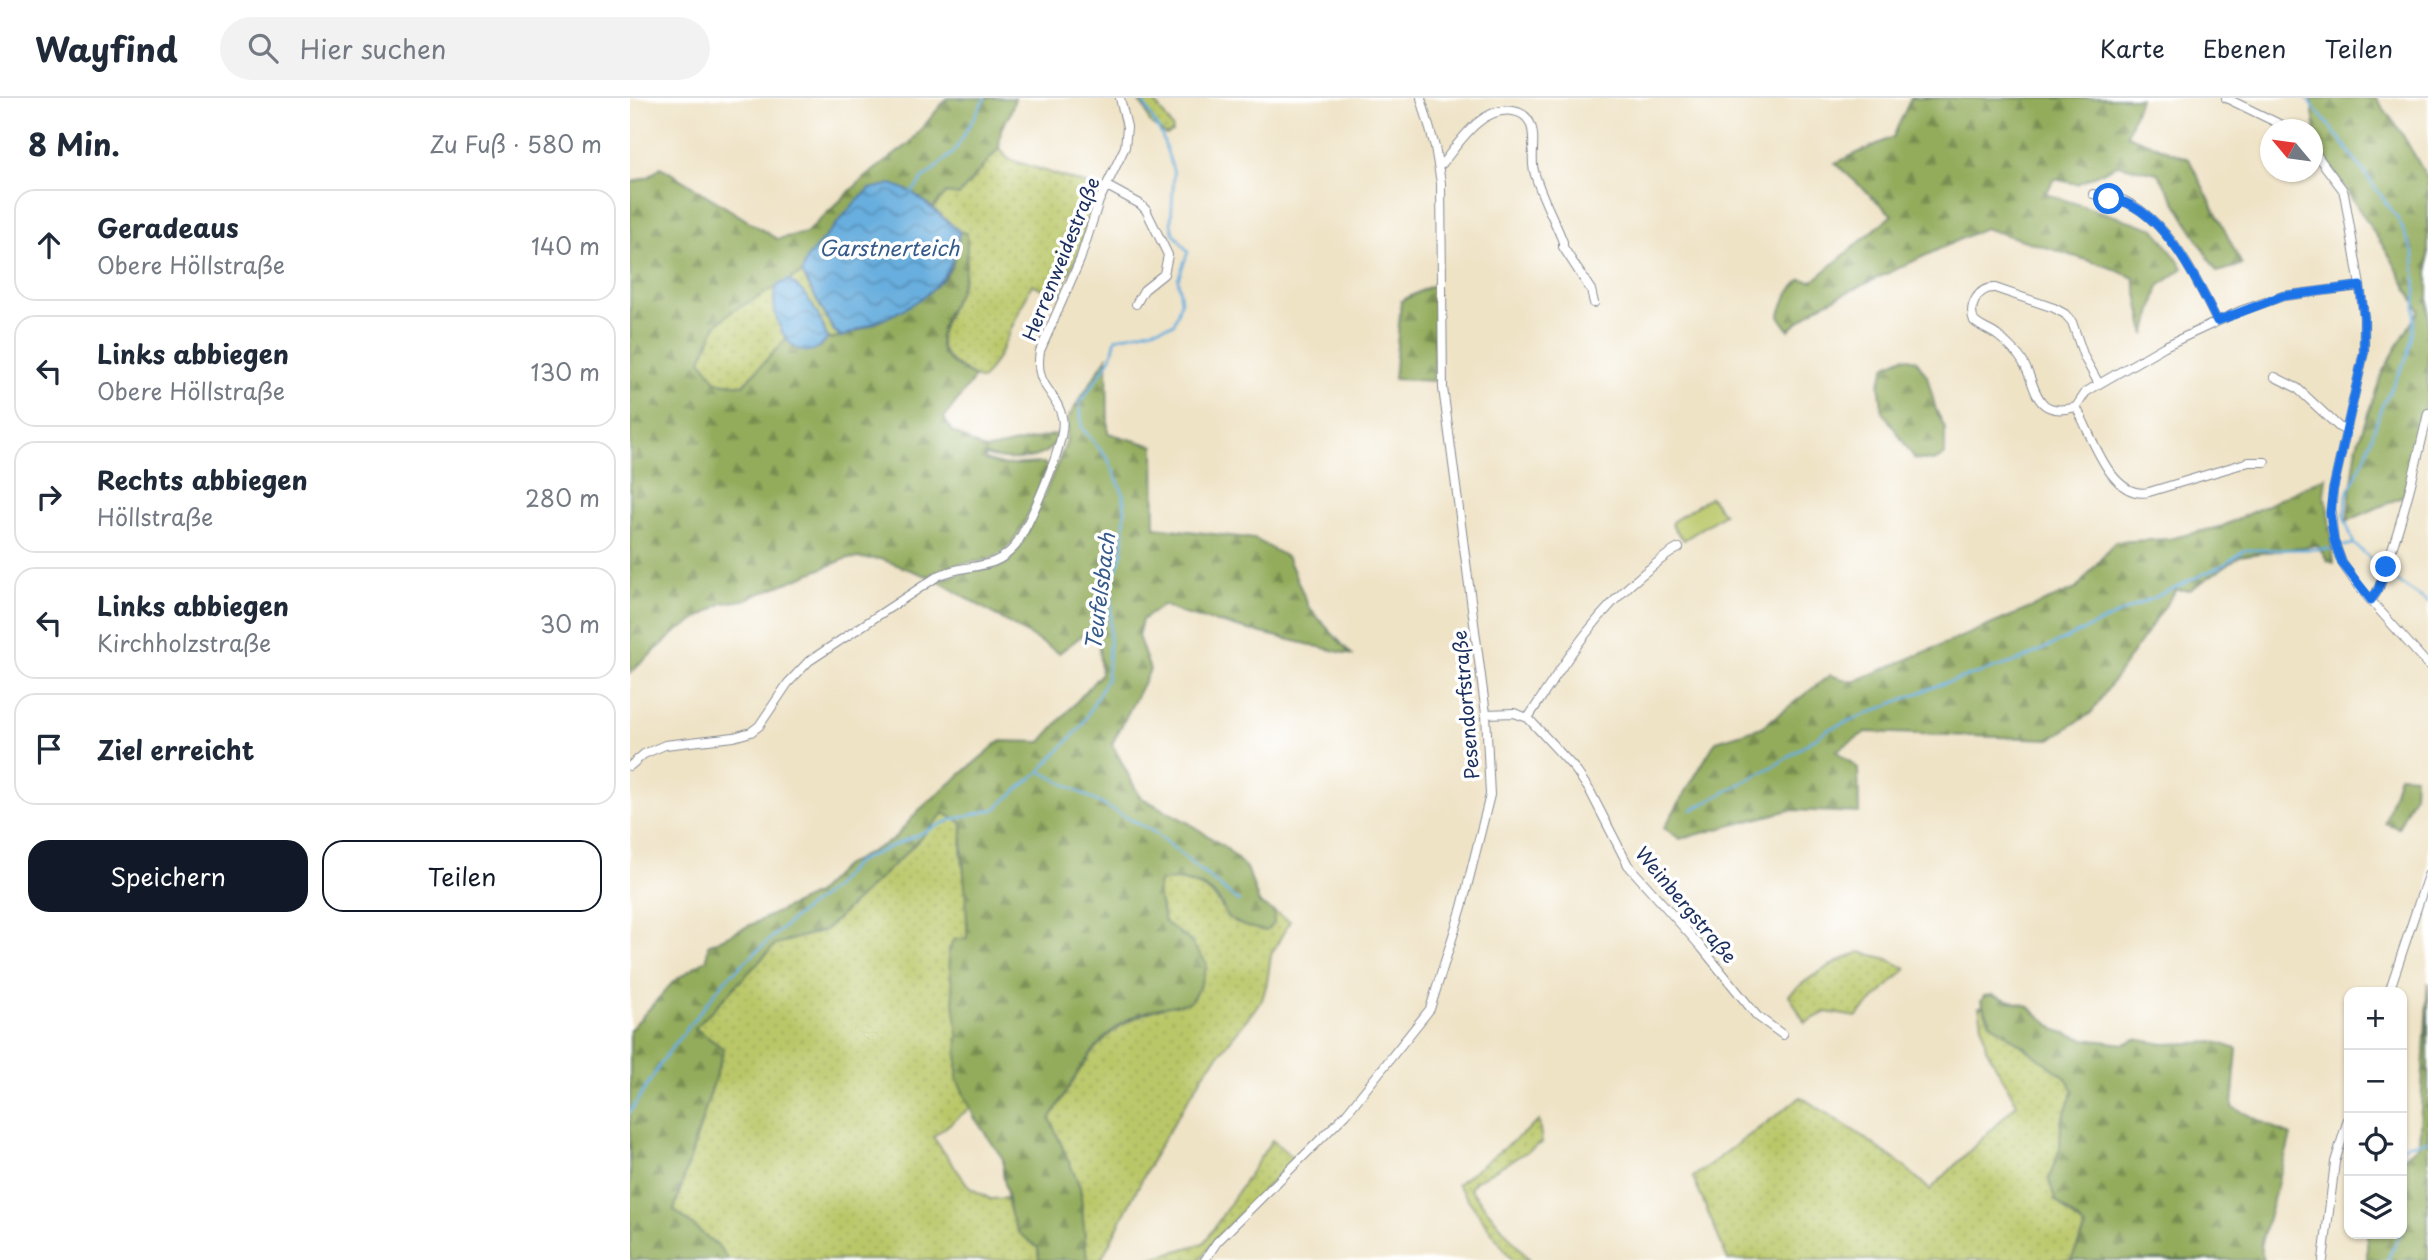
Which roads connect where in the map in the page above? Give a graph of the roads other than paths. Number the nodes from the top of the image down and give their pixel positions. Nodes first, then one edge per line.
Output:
1 (1120, 98) edge
2 (1421, 98) edge
3 (2227, 98) edge
4 (2270, 119) edge
5 (2323, 164) edge
6 (1438, 165) junction
7 (1107, 186) junction
8 (2093, 194) dead end
9 (2360, 286) junction
10 (1594, 303) dead end
11 (1136, 304) dead end
12 (2217, 321) junction
13 (2274, 377) dead end
14 (2099, 384) junction
15 (2076, 407) junction
16 (2428, 413) edge
17 (2346, 431) junction
18 (2265, 462) dead end
19 (1679, 548) dead end
20 (2371, 600) junction
21 (2428, 665) edge
22 (1486, 714) junction
23 (1528, 718) junction
24 (630, 766) edge
25 (2428, 875) edge
26 (2391, 987) edge
27 (1783, 1035) dead end
28 (2344, 1134) edge
29 (1205, 1260) edge
30 (2323, 1260) edge

1 - 7 street, Herrenweidestraße
2 - 6 street, Pesendorfstraße
3 - 4 street
5 - 9 street
6 - 10 street
6 - 22 street, Pesendorfstraße
7 - 11 street
7 - 24 street, Herrenweidestraße
8 - 12 street
9 - 12 street
9 - 17 street
12 - 14 street
13 - 17 street
14 - 15 street
14 - 15 street
15 - 18 street
16 - 20 street
17 - 20 street
19 - 23 street
20 - 21 street
22 - 23 street
22 - 29 street, Pesendorfstraße
23 - 27 street, Weinbergstraße
25 - 26 street
28 - 30 street

